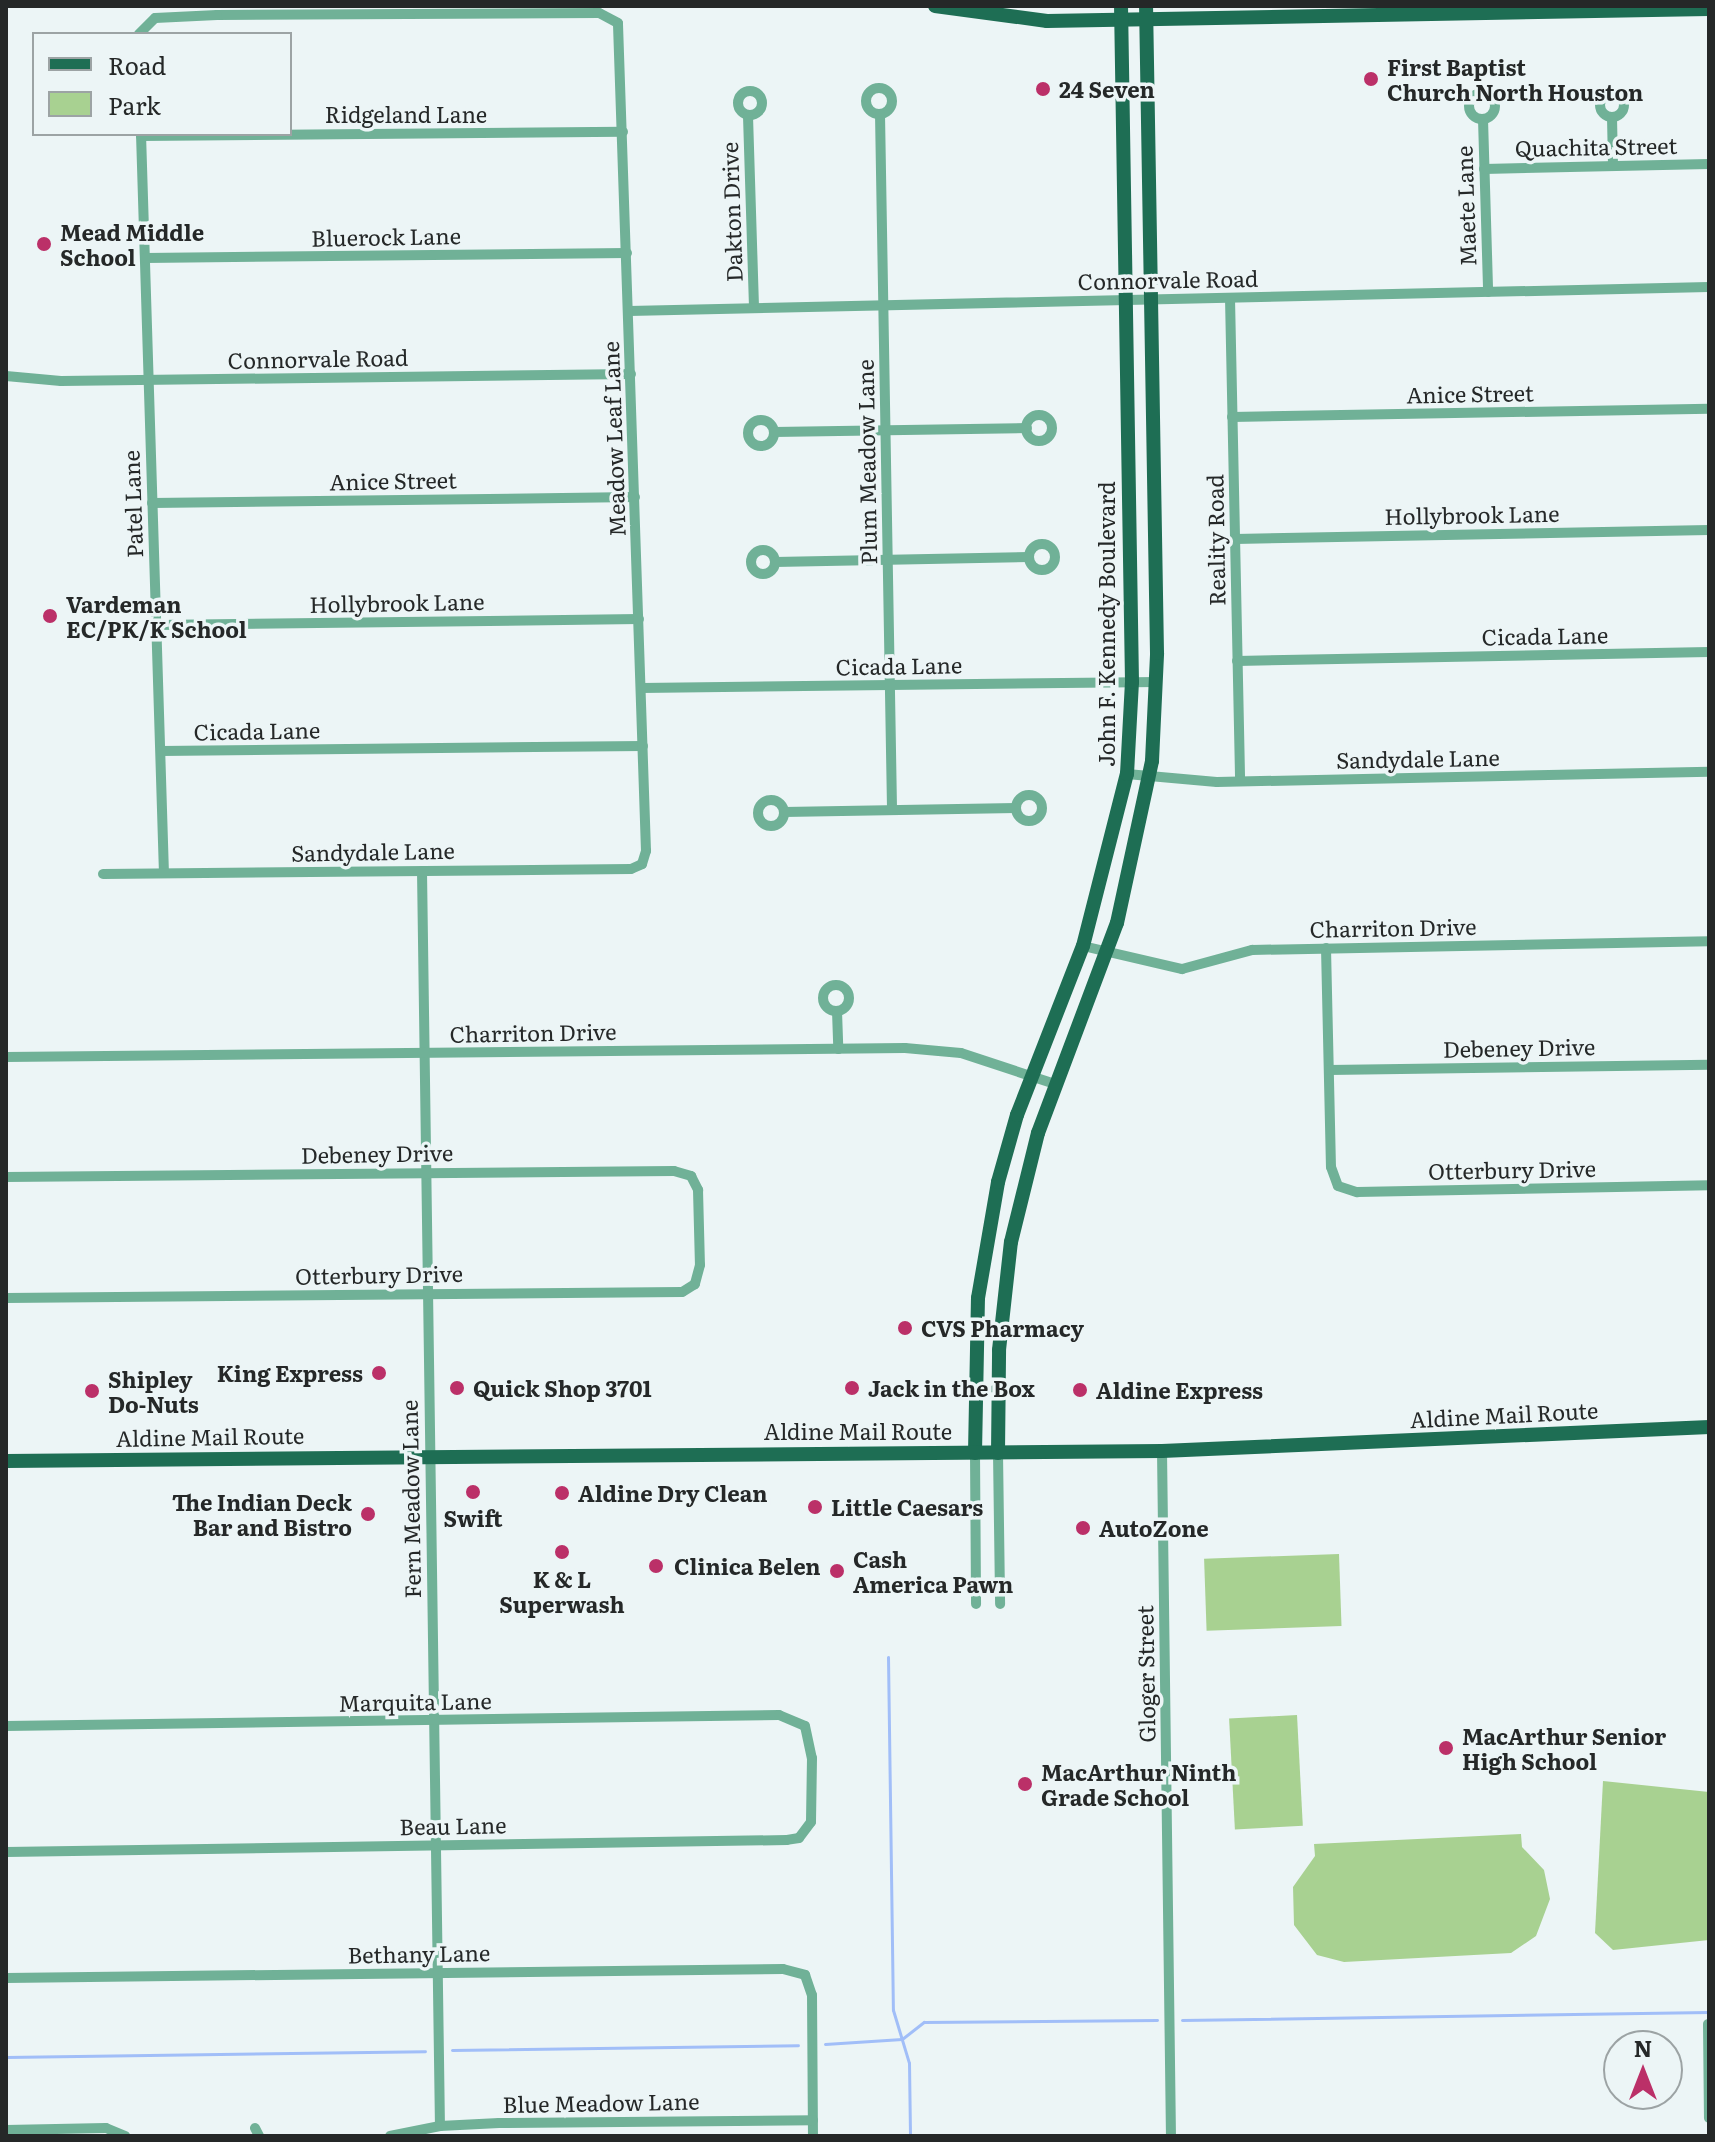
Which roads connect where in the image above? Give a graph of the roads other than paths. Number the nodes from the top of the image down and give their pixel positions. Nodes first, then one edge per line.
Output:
1 (935, 6) edge
2 (1709, 9) edge
3 (217, 10) edge
4 (1121, 13) edge
5 (1146, 13) edge
6 (140, 32) edge
7 (880, 114) dead end
8 (748, 116) dead end
9 (1612, 117) dead end
10 (1483, 119) dead end
11 (623, 132) junction
12 (292, 134) edge
13 (141, 136) edge
14 (1709, 164) edge
15 (1613, 166) junction
16 (1484, 169) junction
17 (627, 253) junction
18 (145, 258) junction
19 (1709, 287) edge
20 (1488, 292) junction
21 (1230, 298) junction
22 (1151, 299) junction
23 (1127, 300) junction
24 (883, 305) junction
25 (754, 308) junction
26 (629, 311) junction
27 (631, 374) junction
28 (6, 376) edge
29 (148, 380) junction
30 (1709, 409) edge
31 (1232, 417) junction
32 (1027, 428) dead end
33 (886, 430) junction
34 (774, 432) dead end
35 (635, 497) junction
36 (152, 503) junction
37 (1709, 530) edge
38 (1235, 539) junction
39 (1029, 557) dead end
40 (888, 560) junction
41 (775, 562) dead end
42 (639, 619) junction
43 (156, 625) junction
44 (1709, 652) edge
45 (1237, 661) junction
46 (1132, 682) junction
47 (1157, 682) junction
48 (890, 685) junction
49 (641, 688) junction
50 (643, 746) junction
51 (161, 751) junction
52 (1709, 772) edge
53 (1127, 774) junction
54 (1149, 777) junction
55 (1240, 781) junction
56 (1016, 808) dead end
57 (892, 810) junction
58 (784, 812) dead end
59 (642, 864) joint
60 (422, 871) junction
61 (164, 873) junction
62 (103, 874) dead end
63 (1709, 941) edge
64 (1083, 946) junction
65 (1326, 948) junction
66 (1107, 956) junction
67 (837, 1011) dead end
68 (838, 1049) junction
69 (425, 1054) junction
70 (6, 1057) edge
71 (1709, 1065) edge
72 (1329, 1070) junction
73 (1032, 1076) junction
74 (1055, 1084) junction
75 (424, 1172) junction
76 (6, 1177) edge
77 (1709, 1185) edge
78 (699, 1231) joint
79 (983, 1264) junction
80 (1005, 1269) junction
81 (426, 1293) junction
82 (6, 1298) edge
83 (1709, 1427) edge
84 (1162, 1451) junction
85 (975, 1453) junction
86 (998, 1453) junction
87 (429, 1455) junction
88 (6, 1461) edge
89 (976, 1604) dead end
90 (1000, 1604) dead end
91 (433, 1721) junction
92 (6, 1726) edge
93 (811, 1741) joint
94 (435, 1845) junction
95 (6, 1852) edge
96 (437, 1973) junction
97 (6, 1978) edge
98 (1708, 2024) edge
99 (1709, 2118) edge
100 (813, 2120) junction
101 (440, 2126) junction
102 (6, 2130) edge
103 (125, 2136) edge
104 (390, 2136) edge
105 (813, 2136) edge
106 (1171, 2136) edge

1 - 4 main road
2 - 5 main road
3 - 6 street
3 - 11 street, Meadow Leaf Lane
4 - 5 main road
4 - 23 main road, John F. Kennedy Boulevard
5 - 22 main road, John F. Kennedy Boulevard
7 - 24 street, Plum Meadow Lane
8 - 25 street, Dakton Drive
9 - 15 street
10 - 16 street, Maete Lane
11 - 12 street, Ridgeland Lane
11 - 17 street, Meadow Leaf Lane
13 - 18 street, Patel Lane
14 - 15 street, Quachita Street
15 - 16 street, Quachita Street
16 - 20 street, Maete Lane
17 - 18 street, Bluerock Lane
17 - 26 street, Meadow Leaf Lane
18 - 29 street, Patel Lane
19 - 20 street, Connorvale Road
20 - 21 street, Connorvale Road
21 - 22 street, Connorvale Road
21 - 31 street, Reality Road
22 - 23 street, Connorvale Road
22 - 47 main road, John F. Kennedy Boulevard
23 - 24 street, Connorvale Road
23 - 46 main road, John F. Kennedy Boulevard
24 - 25 street, Connorvale Road
24 - 33 street, Plum Meadow Lane
25 - 26 street, Connorvale Road
26 - 27 street, Meadow Leaf Lane
27 - 29 street, Connorvale Road
27 - 35 street, Meadow Leaf Lane
28 - 29 street, Connorvale Road
29 - 36 street, Patel Lane
30 - 31 street, Anice Street
31 - 38 street, Reality Road
32 - 33 street
33 - 34 street
33 - 40 street, Plum Meadow Lane
35 - 36 street, Anice Street
35 - 42 street, Meadow Leaf Lane
36 - 43 street, Patel Lane
37 - 38 street, Hollybrook Lane
38 - 45 street, Reality Road
39 - 40 street
40 - 41 street
40 - 48 street, Plum Meadow Lane
42 - 43 street, Hollybrook Lane
42 - 49 street, Meadow Leaf Lane
43 - 51 street, Patel Lane
44 - 45 street, Cicada Lane
45 - 55 street, Reality Road
46 - 47 street, Cicada Lane
46 - 48 street, Cicada Lane
46 - 53 main road, John F. Kennedy Boulevard
47 - 54 main road, John F. Kennedy Boulevard
48 - 49 street, Cicada Lane
48 - 57 street, Plum Meadow Lane
49 - 50 street, Meadow Leaf Lane
50 - 51 street, Cicada Lane
50 - 59 street, Meadow Leaf Lane
51 - 61 street, Patel Lane
52 - 55 street, Sandydale Lane
53 - 54 street, Sandydale Lane
53 - 64 main road, John F. Kennedy Boulevard
54 - 55 street, Sandydale Lane
54 - 66 main road, John F. Kennedy Boulevard
56 - 57 street
57 - 58 street
59 - 60 street, Sandydale Lane
60 - 61 street, Sandydale Lane
60 - 69 street, Fern Meadow Lane
61 - 62 street, Sandydale Lane
63 - 65 street, Charriton Drive
64 - 66 street, Charriton Drive
64 - 73 main road, John F. Kennedy Boulevard
65 - 66 street, Charriton Drive
65 - 72 street
66 - 74 main road, John F. Kennedy Boulevard
67 - 68 street
68 - 69 street, Charriton Drive
68 - 73 street, Charriton Drive
69 - 70 street, Charriton Drive
69 - 75 street, Fern Meadow Lane
71 - 72 street, Debeney Drive
72 - 77 street, Otterbury Drive
73 - 74 street, Charriton Drive
73 - 79 main road, John F. Kennedy Boulevard
74 - 80 main road, John F. Kennedy Boulevard
75 - 76 street, Debeney Drive
75 - 78 street, Debeney Drive
75 - 81 street, Fern Meadow Lane
78 - 81 street, Otterbury Drive
79 - 80 main road
79 - 85 main road, John F. Kennedy Boulevard
80 - 86 main road, John F. Kennedy Boulevard
81 - 82 street, Otterbury Drive
81 - 87 street, Fern Meadow Lane
83 - 84 main road, Aldine Mail Route
84 - 86 main road, Aldine Mail Route
84 - 106 street, Gloger Street
85 - 86 main road, Aldine Mail Route
85 - 87 main road, Aldine Mail Route
85 - 89 street, John F. Kennedy Boulevard
86 - 90 street, John F. Kennedy Boulevard
87 - 88 main road, Aldine Mail Route
87 - 91 street, Fern Meadow Lane
91 - 92 street, Marquita Lane
91 - 93 street, Marquita Lane
91 - 94 street, Fern Meadow Lane
93 - 94 street, Beau Lane
94 - 95 street, Beau Lane
94 - 96 street, Fern Meadow Lane
96 - 97 street, Bethany Lane
96 - 100 street, Bethany Lane
96 - 101 street, Fern Meadow Lane
98 - 99 street
100 - 101 street, Blue Meadow Lane
100 - 105 street
101 - 104 street, Blue Meadow Lane
102 - 103 street

